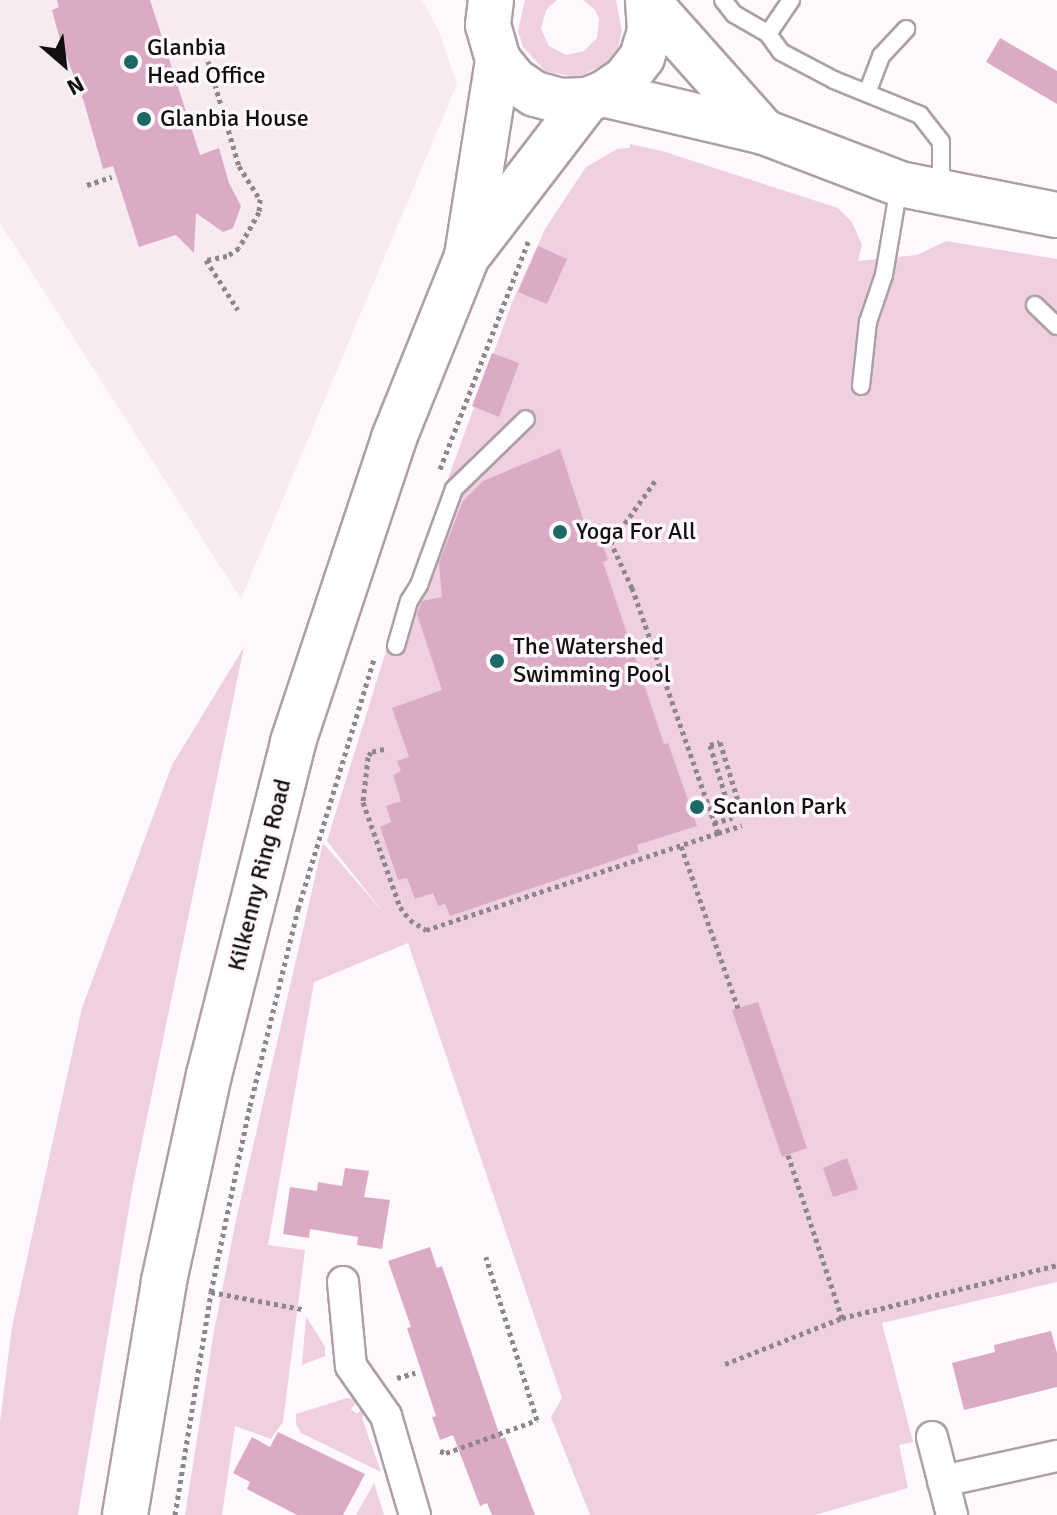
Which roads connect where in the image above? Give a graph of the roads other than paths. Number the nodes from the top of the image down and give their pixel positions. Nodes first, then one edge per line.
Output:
1 (723, 0) edge
2 (791, 0) edge
3 (648, 1) edge
4 (487, 21) edge
5 (906, 29) dead end
6 (768, 34) junction
7 (867, 93) junction
8 (595, 97) junction
9 (764, 132) junction
10 (920, 188) junction
11 (1057, 215) edge
12 (467, 256) junction
13 (1035, 305) dead end
14 (1057, 326) edge
15 (861, 386) dead end
16 (526, 419) dead end
17 (396, 646) dead end
18 (343, 1282) dead end
19 (932, 1437) dead end
20 (1057, 1456) edge
21 (943, 1481) junction
22 (125, 1515) edge
23 (415, 1515) edge
24 (952, 1515) edge

1 - 6 lane
2 - 6 lane
3 - 8 main road, Kilkenny Ring Road
3 - 9 main road
4 - 8 main road
4 - 12 main road, Kilkenny Ring Road
5 - 7 lane
6 - 7 lane
7 - 10 lane
8 - 9 main road
8 - 12 main road, Kilkenny Ring Road
9 - 10 main road
10 - 11 main road
10 - 15 lane
12 - 22 main road, Kilkenny Ring Road
13 - 14 lane
16 - 17 lane
18 - 23 street
19 - 21 street
20 - 21 street
21 - 24 street

